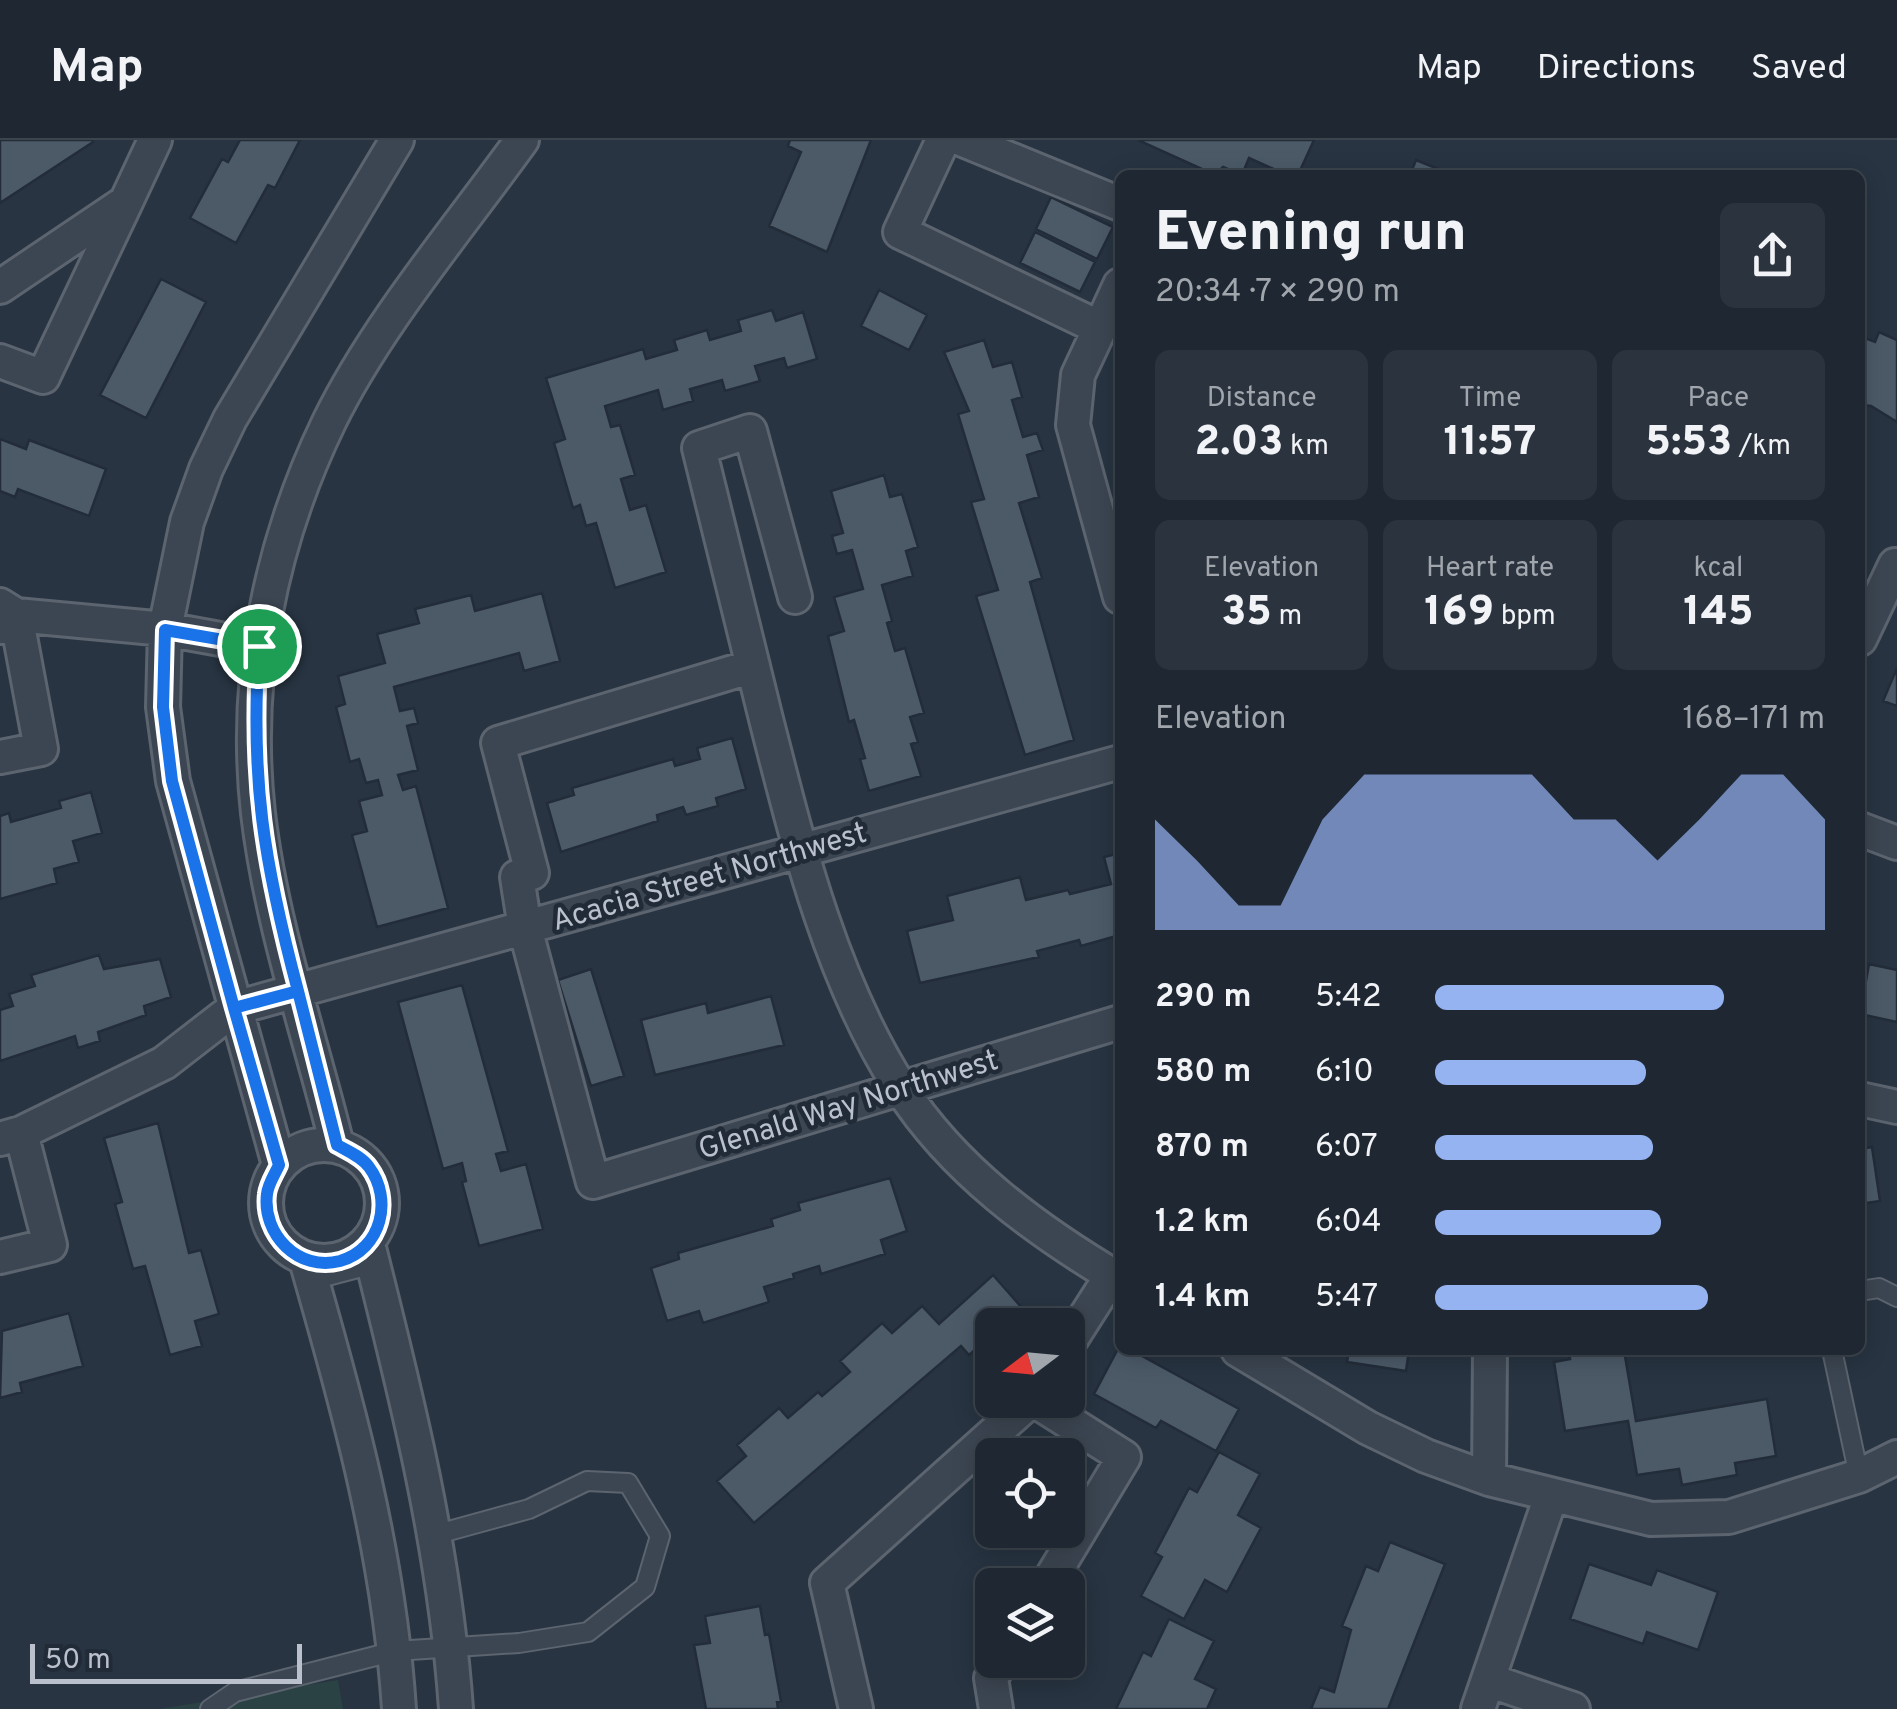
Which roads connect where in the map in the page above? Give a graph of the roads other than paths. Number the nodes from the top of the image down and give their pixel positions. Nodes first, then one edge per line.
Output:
1 (155, 140) edge
2 (397, 140) edge
3 (522, 140) edge
4 (943, 140) edge
5 (963, 140) edge
6 (126, 202) junction
7 (1115, 202) edge
8 (0, 287) edge
9 (1115, 296) edge
10 (1100, 328) junction
11 (0, 361) edge
12 (1896, 564) edge
13 (1115, 579) edge
14 (795, 597) dead end
15 (5, 616) edge
16 (1865, 629) edge
17 (165, 630) junction
18 (259, 646) junction
19 (753, 666) junction
20 (0, 757) edge
21 (1115, 763) edge
22 (1865, 831) edge
23 (1897, 843) edge
24 (799, 851) junction
25 (526, 928) junction
26 (298, 991) junction
27 (234, 1008) junction
28 (1115, 1024) edge
29 (900, 1088) junction
30 (1865, 1101) edge
31 (1897, 1107) edge
32 (10, 1136) edge
33 (337, 1145) junction
34 (279, 1165) junction
35 (370, 1254) junction
36 (0, 1258) edge
37 (309, 1270) junction
38 (1115, 1277) edge
39 (1115, 1279) edge
40 (1865, 1290) edge
41 (1897, 1297) edge
42 (1085, 1321) edge
43 (1246, 1355) edge
44 (1490, 1355) edge
45 (1833, 1355) edge
46 (1012, 1418) edge
47 (1061, 1418) edge
48 (1897, 1457) edge
49 (1859, 1476) junction
50 (1489, 1479) junction
51 (1551, 1496) junction
52 (434, 1535) junction
53 (1057, 1568) edge
54 (452, 1647) junction
55 (395, 1651) junction
56 (991, 1678) edge
57 (1483, 1695) edge
58 (210, 1709) edge
59 (399, 1709) edge
60 (456, 1709) edge
61 (856, 1709) edge
62 (996, 1709) edge
63 (1573, 1709) edge

1 - 6 street
2 - 17 street
3 - 18 street
4 - 10 street
5 - 7 street
6 - 8 street
6 - 11 street
9 - 10 street
10 - 13 street
12 - 16 street
14 - 19 street
15 - 17 street
15 - 20 street
17 - 18 street
17 - 27 street
18 - 26 street
19 - 24 street
19 - 25 street
21 - 24 street, Acacia Street Northwest
22 - 23 street
24 - 25 street, Acacia Street Northwest
24 - 29 street
25 - 26 street, Acacia Street Northwest
25 - 29 street, Glenald Way Northwest
26 - 27 street, Acacia Street Northwest
26 - 33 street
27 - 32 street
27 - 34 street
28 - 29 street, Glenald Way Northwest
29 - 38 street
30 - 31 street
32 - 36 street
33 - 34 street
33 - 35 street
34 - 37 street
35 - 37 street
35 - 52 street
37 - 55 street
39 - 42 street
40 - 41 lane
43 - 50 street
44 - 50 street
45 - 49 lane
46 - 61 street
47 - 53 street
48 - 49 street
49 - 51 street
50 - 51 street
51 - 57 street
52 - 54 street
52 - 54 lane
54 - 55 lane
54 - 60 street
55 - 58 lane
55 - 59 street
56 - 62 street
57 - 63 street

